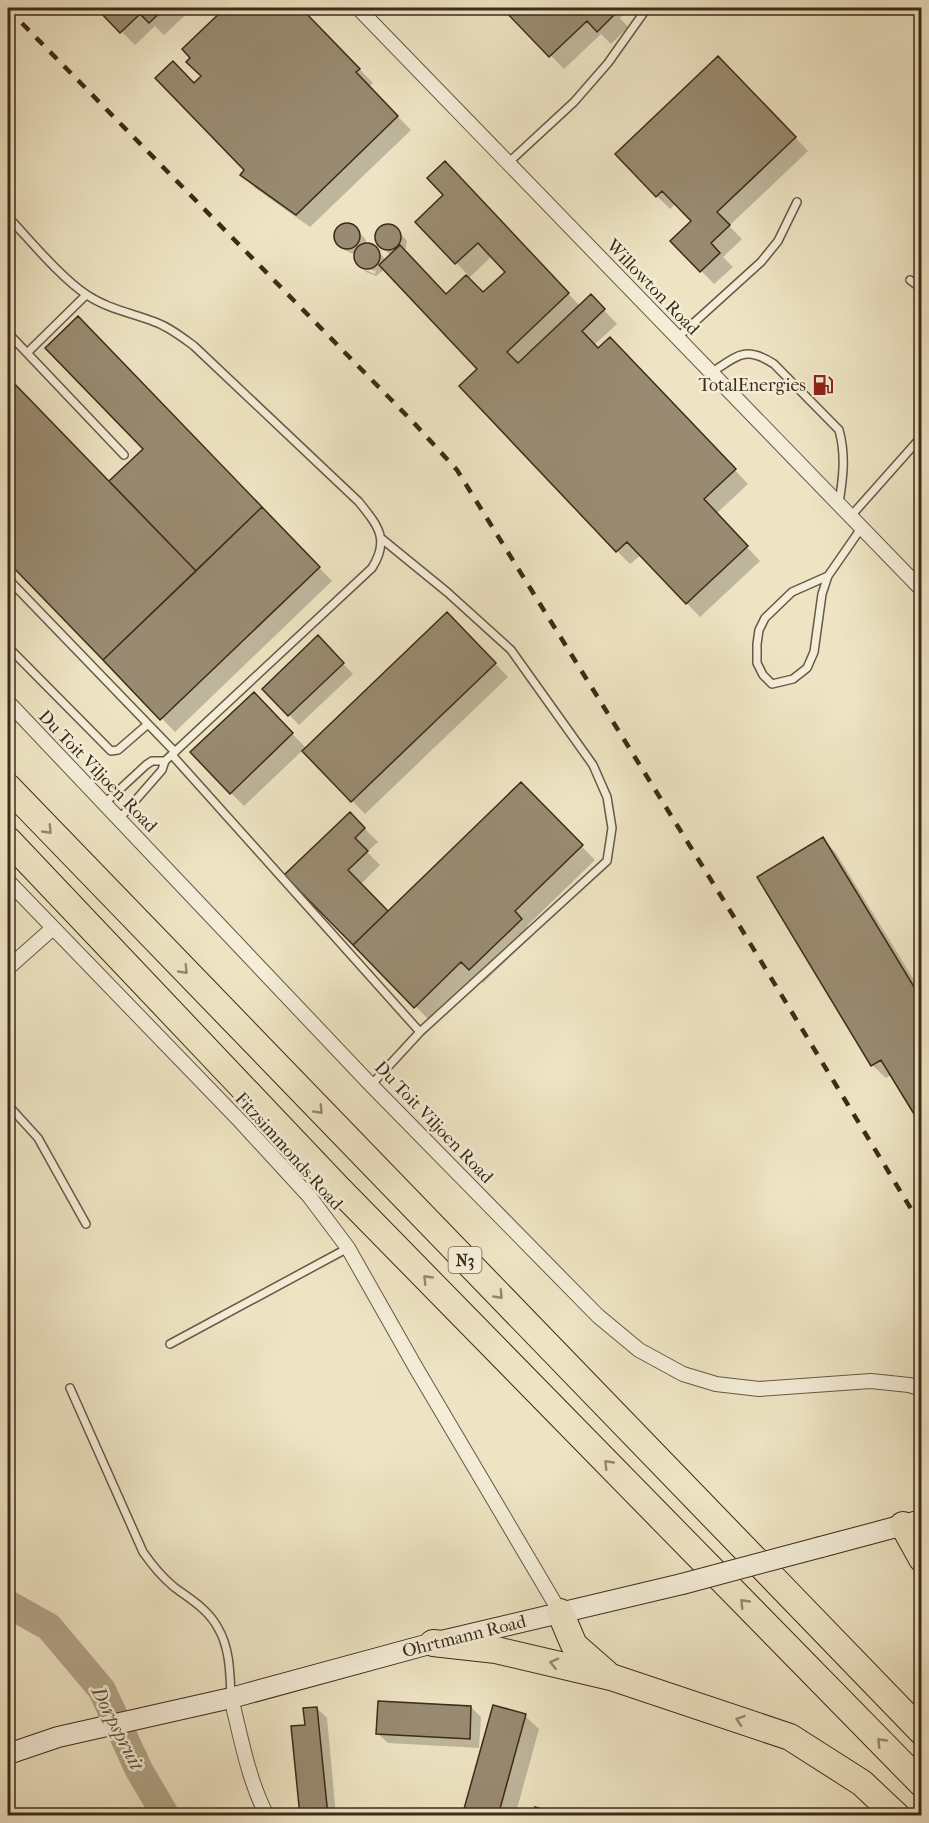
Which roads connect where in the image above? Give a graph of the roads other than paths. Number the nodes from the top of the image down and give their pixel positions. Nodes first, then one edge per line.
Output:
1 (358, 8) edge
2 (647, 8) edge
3 (508, 163) junction
4 (797, 202) dead end
5 (8, 218) edge
6 (910, 279) dead end
7 (921, 289) edge
8 (86, 295) junction
9 (8, 333) edge
10 (677, 338) junction
11 (27, 353) junction
12 (711, 373) junction
13 (921, 436) edge
14 (124, 454) dead end
15 (839, 504) junction
16 (850, 516) junction
17 (862, 527) junction
18 (382, 539) junction
19 (828, 576) junction
20 (8, 579) edge
21 (920, 586) edge
22 (8, 648) edge
23 (8, 702) edge
24 (148, 724) junction
25 (173, 753) junction
26 (165, 761) junction
27 (8, 788) edge
28 (105, 802) junction
29 (120, 818) junction
30 (8, 840) edge
31 (8, 881) edge
32 (53, 928) junction
33 (8, 968) edge
34 (420, 1032) junction
35 (371, 1085) junction
36 (8, 1106) edge
37 (86, 1224) dead end
38 (348, 1248) junction
39 (170, 1344) dead end
40 (70, 1388) dead end
41 (921, 1389) edge
42 (912, 1523) edge
43 (921, 1558) edge
44 (560, 1612) junction
45 (433, 1643) junction
46 (611, 1677) junction
47 (231, 1698) junction
48 (921, 1732) edge
49 (8, 1754) edge
50 (921, 1784) edge
51 (267, 1815) edge
52 (897, 1815) edge

1 - 3 street, Willowton Road
2 - 3 lane
3 - 10 street, Willowton Road
4 - 10 lane
5 - 8 lane
6 - 7 lane
8 - 11 lane
8 - 18 lane
9 - 11 lane
10 - 12 street, Willowton Road
11 - 14 lane
12 - 15 street, Willowton Road
12 - 15 lane
13 - 16 lane
15 - 16 street, Willowton Road
16 - 17 street, Willowton Road
17 - 19 lane
17 - 21 street, Willowton Road
18 - 25 lane
18 - 34 lane
19 - 19 lane
20 - 24 lane
22 - 24 lane
23 - 28 street, Du Toit Viljoen Road
24 - 25 lane
25 - 26 lane
25 - 34 lane
26 - 28 lane
26 - 29 lane
27 -> 48 highway, N3
28 - 29 street, Du Toit Viljoen Road
29 - 35 street, Du Toit Viljoen Road
50 -> 30 highway, N3
31 - 32 street, Fitzsimmonds Road
32 - 33 street
32 - 38 street, Fitzsimmonds Road
34 - 35 lane
35 - 41 street, Du Toit Viljoen Road
36 - 37 lane
38 - 39 lane
38 - 44 street, Fitzsimmonds Road
40 - 47 lane
42 - 43 highway
42 - 44 main road, Ohrtmann Road, bridge
44 - 45 main road, Ohrtmann Road
44 - 46 highway
46 -> 45 highway
45 - 47 main road, Ohrtmann Road
52 -> 46 highway
47 - 49 main road, Ohrtmann Road
47 - 51 street

